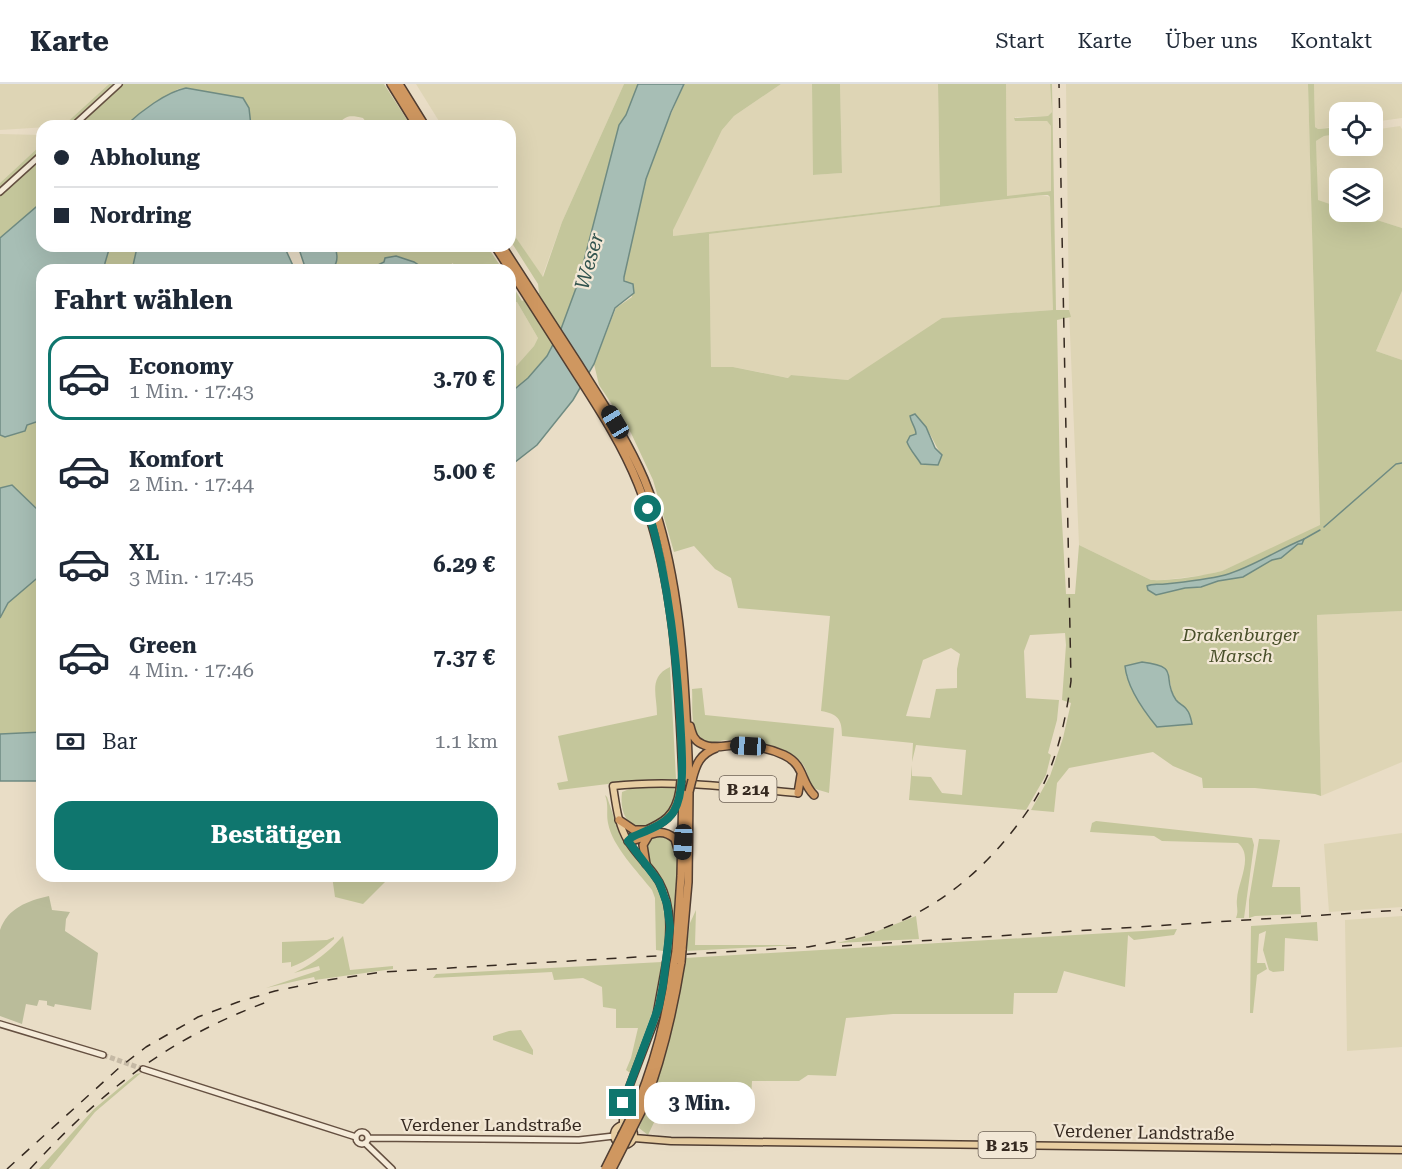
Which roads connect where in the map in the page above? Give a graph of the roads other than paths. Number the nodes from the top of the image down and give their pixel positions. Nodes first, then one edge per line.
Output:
1 (119, 84) edge
2 (391, 84) edge
3 (399, 84) edge
4 (80, 120) edge
5 (413, 120) edge
6 (421, 120) edge
7 (36, 159) edge
8 (0, 192) edge
9 (516, 271) edge
10 (516, 275) edge
11 (528, 292) junction
12 (685, 720) junction
13 (725, 746) junction
14 (802, 773) junction
15 (686, 780) junction
16 (684, 790) junction
17 (798, 793) joint
18 (814, 795) dead end
19 (619, 820) junction
20 (648, 832) junction
21 (628, 841) junction
22 (646, 864) junction
23 (681, 876) junction
24 (675, 951) junction
25 (674, 963) junction
26 (0, 1024) edge
27 (103, 1055) tunnel mouth
28 (143, 1069) tunnel mouth
29 (623, 1125) junction
30 (614, 1136) junction
31 (356, 1137) junction
32 (634, 1138) junction
33 (367, 1141) junction
34 (622, 1145) junction
35 (1402, 1150) edge
36 (392, 1169) edge
37 (608, 1169) edge

1 - 4 main road
2 - 5 highway
3 - 6 highway
7 - 8 main road
9 - 11 highway
10 - 11 highway
11 - 12 highway
11 - 12 highway, B 214
12 - 13 highway, B 214
12 - 15 highway
12 - 15 highway
13 - 14 highway, B 214
13 - 15 highway
14 - 17 highway, B 214
14 - 18 highway, B 214
15 - 16 highway, bridge
15 - 16 highway, bridge
16 - 20 highway
16 - 23 highway
16 - 24 highway
17 - 19 main road, B 214
19 - 20 highway
19 - 21 main road, B 214
20 - 21 highway
20 - 22 highway
20 - 23 highway
21 - 22 main road, B 214
22 - 24 main road, B 214
23 - 24 highway
24 - 25 highway, bridge
24 - 25 main road, B 214, bridge
25 - 29 main road, B 214
25 - 37 highway, bridge
26 - 27 main road
28 - 31 main road
29 - 30 main road
29 - 32 main road
30 - 33 main road, Verdener Landstraße
30 - 34 main road
31 - 33 main road
31 - 33 main road, Verdener Landstraße
32 - 34 main road
32 - 35 main road, Verdener Landstraße / B 215
33 - 36 main road
34 - 37 main road

